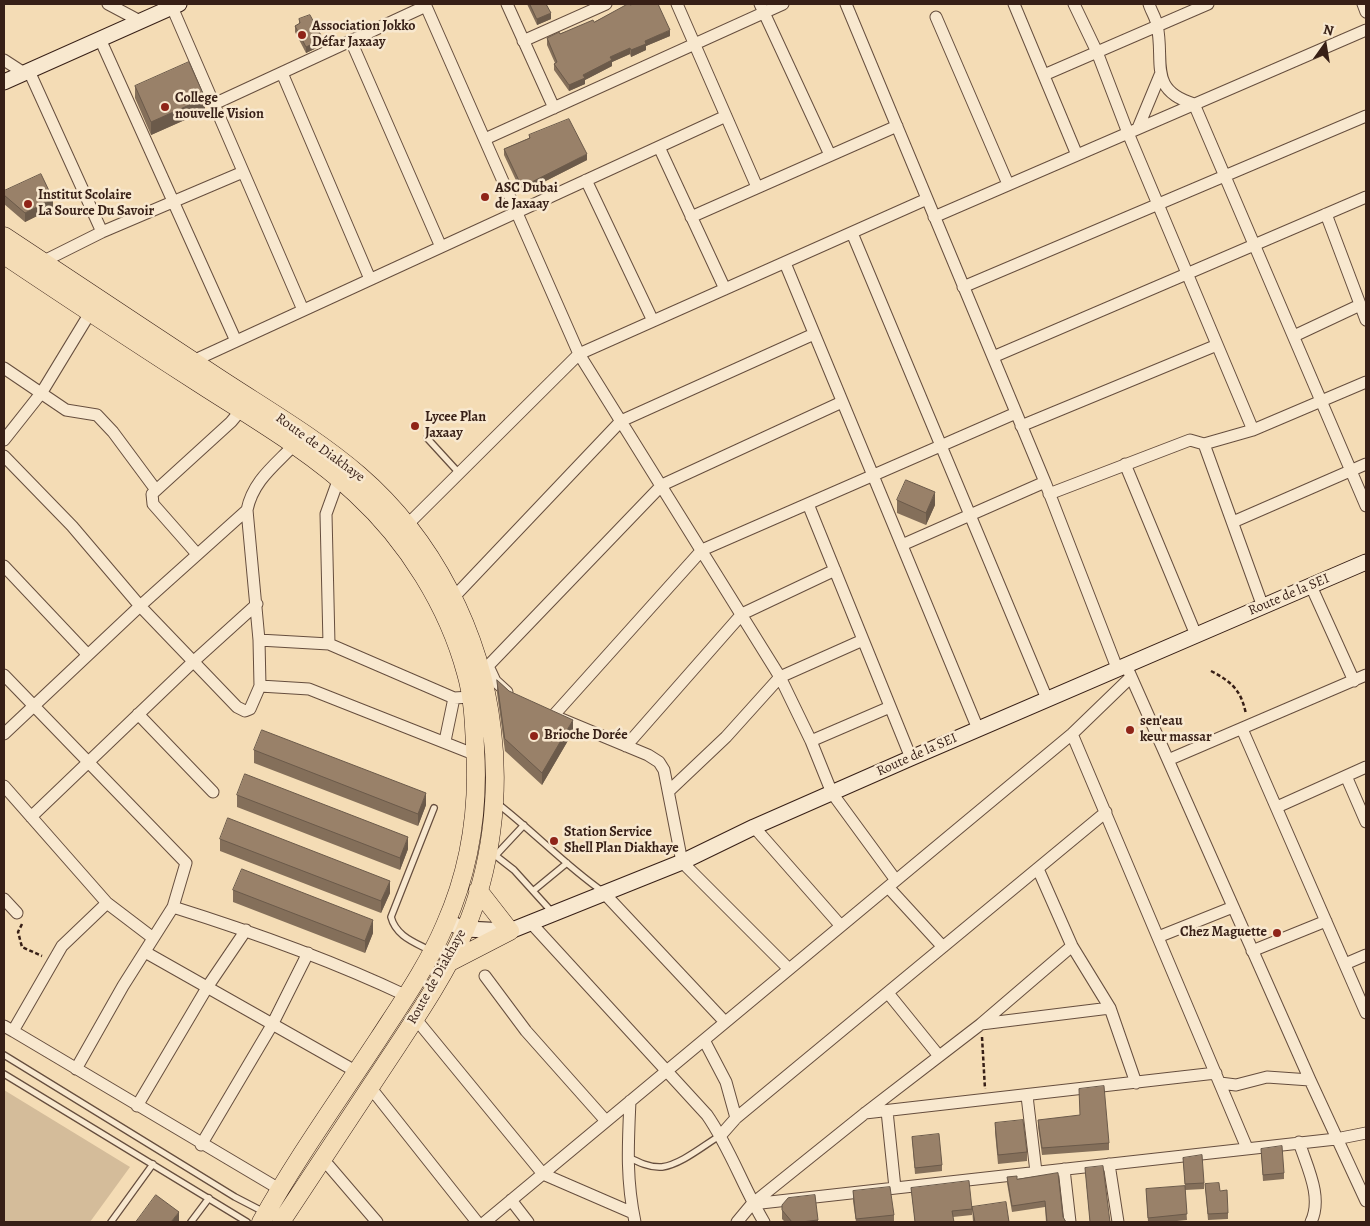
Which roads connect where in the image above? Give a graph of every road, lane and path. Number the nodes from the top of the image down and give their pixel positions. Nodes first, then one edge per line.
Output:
1 (108, 4) edge
2 (507, 4) edge
3 (606, 4) edge
4 (677, 4) edge
5 (783, 4) edge
6 (846, 4) edge
7 (1014, 4) edge
8 (1074, 4) edge
9 (1149, 4) edge
10 (1208, 4) edge
11 (1363, 4) edge
12 (425, 5) edge
13 (175, 6) edge
14 (762, 8) edge
15 (1366, 12) edge
16 (936, 17) dead end
17 (140, 21) junction
18 (1158, 26) junction
19 (1366, 30) edge
20 (100, 39) junction
21 (351, 40) junction
22 (524, 41) junction
23 (694, 44) junction
24 (1097, 52) junction
25 (4, 60) edge
26 (27, 72) junction
27 (282, 73) junction
28 (1160, 74) junction
29 (1044, 75) junction
30 (4, 82) edge
31 (214, 104) junction
32 (1194, 104) junction
33 (554, 108) junction
34 (726, 116) junction
35 (1366, 116) edge
36 (897, 126) junction
37 (1133, 130) junction
38 (485, 139) junction
39 (659, 147) junction
40 (1078, 155) junction
41 (830, 156) junction
42 (243, 172) junction
43 (1225, 176) junction
44 (586, 180) junction
45 (1008, 184) junction
46 (758, 187) junction
47 (1366, 197) edge
48 (927, 200) junction
49 (173, 202) junction
50 (1158, 204) junction
51 (517, 212) junction
52 (1326, 214) junction
53 (691, 217) junction
54 (934, 217) junction
55 (102, 232) junction
56 (852, 233) junction
57 (4, 236) edge
58 (1255, 245) junction
59 (441, 247) junction
60 (4, 255) edge
61 (42, 262) junction
62 (785, 263) junction
63 (1187, 274) junction
64 (370, 279) junction
65 (964, 287) junction
66 (725, 290) junction
67 (1360, 304) junction
68 (303, 310) junction
69 (90, 313) junction
70 (1366, 320) edge
71 (653, 321) junction
72 (814, 334) junction
73 (1294, 336) junction
74 (236, 341) junction
75 (1217, 344) junction
76 (580, 354) junction
77 (993, 357) junction
78 (193, 361) junction
79 (4, 368) edge
80 (1366, 382) edge
81 (42, 392) junction
82 (1321, 401) junction
83 (842, 402) junction
84 (241, 410) junction
85 (1016, 413) junction
86 (621, 421) junction
87 (1021, 426) junction
88 (1253, 430) junction
89 (427, 438) dead end
90 (4, 440) edge
91 (1204, 444) junction
92 (941, 445) junction
93 (293, 446) junction
94 (4, 456) edge
95 (1125, 464) junction
96 (1366, 464) edge
97 (1351, 471) junction
98 (460, 473) junction
99 (873, 475) junction
100 (339, 478) junction
101 (1045, 482) junction
102 (662, 485) junction
103 (156, 490) junction
104 (1049, 494) junction
105 (808, 504) junction
106 (1366, 506) edge
107 (247, 510) junction
108 (970, 515) junction
109 (1233, 522) junction
110 (406, 526) junction
111 (902, 544) junction
112 (702, 550) junction
113 (197, 554) junction
114 (1366, 562) edge
115 (4, 566) edge
116 (835, 570) junction
117 (1310, 586) junction
118 (453, 598) junction
119 (257, 604) junction
120 (140, 606) junction
121 (1263, 606) junction
122 (742, 614) junction
123 (1196, 635) junction
124 (259, 640) junction
125 (863, 640) junction
126 (329, 644) junction
127 (88, 656) junction
128 (194, 661) junction
129 (484, 667) junction
130 (1125, 670) junction
131 (1211, 671) dead end
132 (4, 675) edge
133 (1366, 675) edge
134 (780, 677) junction
135 (1354, 681) junction
136 (260, 686) junction
137 (471, 697) junction
138 (454, 698) junction
139 (519, 699) edge
140 (1047, 699) junction
141 (890, 706) junction
142 (34, 708) junction
143 (138, 714) junction
144 (1245, 728) junction
145 (978, 729) junction
146 (4, 734) edge
147 (1072, 734) junction
148 (445, 741) junction
149 (811, 741) junction
150 (626, 746) junction
151 (476, 755) junction
152 (911, 758) junction
153 (1168, 760) junction
154 (87, 764) junction
155 (1366, 767) edge
156 (1346, 776) junction
157 (4, 786) edge
158 (670, 790) junction
159 (213, 792) dead end
160 (832, 793) junction
161 (494, 801) junction
162 (1277, 807) junction
163 (434, 808) dead end
164 (1106, 812) junction
165 (32, 817) junction
166 (1366, 822) edge
167 (524, 825) junction
168 (754, 827) junction
169 (492, 852) junction
170 (682, 862) junction
171 (567, 863) junction
172 (1038, 868) junction
173 (892, 883) junction
174 (478, 890) junction
175 (533, 891) junction
176 (603, 892) junction
177 (4, 899) edge
178 (107, 903) junction
179 (174, 907) junction
180 (1233, 907) junction
181 (17, 913) joint
182 (554, 913) junction
183 (1326, 921) junction
184 (447, 922) junction
185 (531, 923) junction
186 (841, 926) junction
187 (465, 929) junction
188 (246, 930) junction
189 (510, 931) junction
190 (1158, 937) junction
191 (153, 938) junction
192 (1072, 946) junction
193 (943, 947) junction
194 (1252, 951) junction
195 (145, 952) junction
196 (433, 952) junction
197 (308, 953) junction
198 (1366, 955) edge
199 (53, 960) junction
200 (448, 963) junction
201 (1345, 964) junction
202 (790, 969) junction
203 (485, 976) dead end
204 (208, 986) junction
205 (888, 993) junction
206 (407, 996) junction
207 (1110, 1008) junction
208 (1366, 1013) edge
209 (416, 1018) junction
210 (725, 1022) junction
211 (981, 1024) junction
212 (272, 1025) junction
213 (9, 1029) edge
214 (704, 1040) junction
215 (4, 1055) edge
216 (939, 1056) junction
217 (76, 1069) junction
218 (666, 1071) junction
219 (356, 1072) junction
220 (4, 1074) edge
221 (1218, 1078) junction
222 (1310, 1080) junction
223 (1136, 1083) junction
224 (370, 1087) junction
225 (1028, 1096) junction
226 (985, 1100) junction
227 (630, 1101) junction
228 (137, 1106) junction
229 (887, 1111) junction
230 (864, 1114) junction
231 (736, 1118) junction
232 (606, 1121) junction
233 (1366, 1133) edge
234 (721, 1135) junction
235 (1336, 1139) junction
236 (1299, 1142) junction
237 (201, 1145) junction
238 (1247, 1148) junction
239 (627, 1157) junction
240 (323, 1159) junction
241 (153, 1164) junction
242 (1109, 1164) junction
243 (1064, 1169) junction
244 (1036, 1172) junction
245 (543, 1174) junction
246 (895, 1188) junction
247 (280, 1190) junction
248 (209, 1198) junction
249 (511, 1200) junction
250 (1366, 1202) edge
251 (752, 1204) junction
252 (263, 1217) edge
253 (634, 1218) edge
254 (111, 1222) edge
255 (191, 1222) edge
256 (247, 1222) edge
257 (281, 1222) edge
258 (377, 1222) edge
259 (477, 1222) edge
260 (485, 1222) edge
261 (528, 1222) edge
262 (737, 1222) edge
263 (764, 1222) edge
264 (1070, 1222) edge
265 (1118, 1222) edge
266 (1311, 1222) edge

1 - 17 street
2 - 22 street
3 - 22 street
4 - 23 street
5 - 14 street
6 - 36 street
7 - 29 street
8 - 24 street
9 - 18 street
10 - 18 street
11 - 15 street
12 - 21 street
12 - 38 street
13 - 17 street
13 - 31 street
14 - 23 street
14 - 41 street
16 - 45 street
17 - 20 street
18 - 24 street
18 - 28 street
19 - 32 street
20 - 26 street
20 - 49 street
21 - 27 street
21 - 59 street
22 - 33 street
23 - 33 street
23 - 34 street
24 - 29 street
24 - 37 street
25 - 26 street
26 - 30 street
26 - 55 street
27 - 31 street
27 - 64 street
28 - 32 street
28 - 37 street
29 - 40 street
31 - 42 street
32 - 37 street
32 - 43 street
33 - 38 street
34 - 39 street
34 - 46 street
35 - 43 street
36 - 41 street
36 - 48 street
37 - 40 street
37 - 50 street
38 - 51 street
39 - 44 street
39 - 53 street
40 - 45 street
41 - 46 street
42 - 49 street
42 - 68 street
43 - 50 street
43 - 58 street
44 - 51 street
44 - 71 street
45 - 54 street
46 - 53 street
47 - 52 street
48 - 54 street
48 - 56 street
49 - 55 street
49 - 74 street
50 - 63 street
50 - 65 street
51 - 59 street
51 - 76 street
52 - 58 street
52 - 67 street
53 - 66 street
54 - 65 street
55 - 61 street
56 - 62 street
56 - 92 street
57 - 61 main road, Route de Diakhaye
58 - 63 street
58 - 73 street
59 - 64 street
60 - 69 main road, Route de Diakhaye
61 - 78 main road, Route de Diakhaye
62 - 66 street
62 - 72 street
63 - 75 street
63 - 77 street
64 - 68 street
65 - 77 street
66 - 71 street
67 - 70 street
67 - 73 street
68 - 74 street
69 - 81 street
69 - 84 main road, Route de Diakhaye
71 - 76 street
72 - 83 street
72 - 86 street
73 - 82 street
74 - 78 street
75 - 87 street
75 - 88 street
76 - 86 street
76 - 98 street
77 - 85 street
78 - 110 main road, Route de Diakhaye
79 - 81 street
80 - 82 street
81 - 90 street
81 - 103 street
82 - 88 street
82 - 97 street
83 - 99 street
83 - 102 street
84 - 93 main road, Route de Diakhaye
84 - 103 street
85 - 87 street
85 - 92 street
86 - 102 street
86 - 118 street
87 - 101 street
88 - 91 street
89 - 98 lane
91 - 95 street
91 - 109 street
92 - 99 street
92 - 108 street
93 - 100 main road, Route de Diakhaye
93 - 107 street
94 - 120 street
95 - 104 street
95 - 123 street
96 - 97 street
97 - 106 street
97 - 109 street
98 - 110 street
99 - 105 street
99 - 111 street
100 - 126 street
100 - 137 main road, Route de Diakhaye
101 - 104 street
101 - 108 street
102 - 112 street
102 - 129 street
103 - 113 street
104 - 130 street
105 - 112 street
105 - 116 street
107 - 113 street
107 - 119 street
108 - 111 street
108 - 140 street
109 - 121 street
110 - 118 main road, Route de Diakhaye
111 - 145 street
112 - 122 street
112 - 150 street
113 - 120 street
114 - 117 street, Route de la SEI
115 - 127 street
116 - 122 street
116 - 125 street
117 - 121 street, Route de la SEI
117 - 135 street
118 - 129 main road, Route de Diakhaye
119 - 124 street
119 - 128 street
120 - 127 street
120 - 128 street
121 - 123 street, Route de la SEI
122 - 134 street
122 - 150 street
123 - 130 street, Route de la SEI
124 - 126 street
124 - 136 street
125 - 134 street
125 - 141 street
126 - 138 street
127 - 142 street
128 - 136 street
128 - 143 street
129 - 139 street
129 - 161 main road, Route de Diakhaye
130 - 140 street, Route de la SEI
130 - 147 street
130 - 153 street
131 - 144 path
132 - 142 street
133 - 135 street
134 - 149 street
134 - 158 street
135 - 144 street
136 - 148 street
137 - 138 street
137 - 151 main road, Route de Diakhaye
138 - 148 street
140 - 145 street, Route de la SEI
141 - 149 street
141 - 152 street
142 - 146 street
142 - 154 street
143 - 154 street
143 - 159 street
144 - 153 street
144 - 162 street
145 - 152 street, Route de la SEI
147 - 164 street
147 - 173 street
148 - 151 street
149 - 160 street
150 - 158 street
151 - 184 main road, Route de Diakhaye
152 - 160 street, Route de la SEI
153 - 180 street
154 - 165 street
154 - 179 street
155 - 156 street
156 - 162 street
156 - 166 street
157 - 165 street
158 - 170 street
160 - 168 street, Route de la SEI
160 - 173 street
161 - 167 lane
161 - 169 main road, Route de Diakhaye
162 - 183 street
163 - 196 lane
164 - 172 street
164 - 190 street
165 - 178 street
167 - 169 lane
167 - 171 lane
168 - 170 street, Route de la SEI
168 - 186 street
169 - 174 main road, Route de Diakhaye
169 - 175 lane
170 - 176 street, Route de la SEI
170 - 202 street
171 - 175 lane
171 - 176 lane
172 - 192 street
172 - 193 street
173 - 186 street
173 - 193 street
174 - 187 main road, Route de Diakhaye
174 - 189 main road
175 - 182 lane
176 - 182 street, Route de la SEI
176 - 210 street
177 - 181 street
178 - 191 street
178 - 199 street
179 - 188 street
179 - 191 street
180 - 190 street
180 - 194 street
181 - 199 path
182 - 185 street, Route de la SEI
183 - 194 street
183 - 201 street
184 - 187 street, Route de la SEI
184 - 196 main road, Route de Diakhaye
185 - 189 street, Route de la SEI
185 - 218 street
186 - 202 street
187 - 189 street, Route de la SEI
187 - 200 main road, Route de Diakhaye
188 - 197 street
188 - 204 street
189 - 200 main road
190 - 221 street
191 - 195 street
192 - 207 street
192 - 211 street
193 - 205 street
194 - 222 street
195 - 204 street
195 - 217 street
196 - 206 main road, Route de Diakhaye
197 - 206 street
197 - 212 street
198 - 201 street
199 - 213 street
200 - 209 main road, Route de Diakhaye
201 - 208 street
202 - 210 street
203 - 232 street
204 - 212 street
204 - 228 street
205 - 216 street
205 - 231 street
206 - 219 main road, Route de Diakhaye
207 - 211 street
207 - 223 street
209 - 224 main road, Route de Diakhaye
209 - 245 street
210 - 214 street
211 - 216 street
211 - 226 path
212 - 219 street
212 - 237 street
213 - 217 street
214 - 218 street
214 - 231 street
215 - 252 lane
216 - 230 street
217 - 228 street
218 - 227 street
218 - 234 street
219 - 247 main road, Route de Diakhaye
220 - 241 lane
221 - 222 street
221 - 223 street
221 - 238 street
222 - 235 street
223 - 225 street
224 - 240 main road, Route de Diakhaye
224 - 259 street
225 - 226 street
225 - 244 street
226 - 229 street
227 - 232 street
227 - 239 street
228 - 237 street
229 - 230 street
229 - 246 street
230 - 251 street
231 - 234 street
232 - 245 street
233 - 235 street
234 - 239 lane
234 - 251 street
235 - 236 street
235 - 250 street
236 - 238 street
236 - 266 street
237 - 247 street
238 - 242 street
239 - 253 street
240 - 257 main road, Route de Diakhaye
240 - 258 street
241 - 248 lane
241 - 254 lane
242 - 243 street
242 - 265 street
243 - 244 street
243 - 264 street
244 - 246 street
245 - 249 street
245 - 253 street
246 - 251 street
247 - 252 main road, Route de Diakhaye
248 - 255 lane
248 - 256 lane
249 - 260 street
249 - 261 street
251 - 262 street
251 - 263 street

